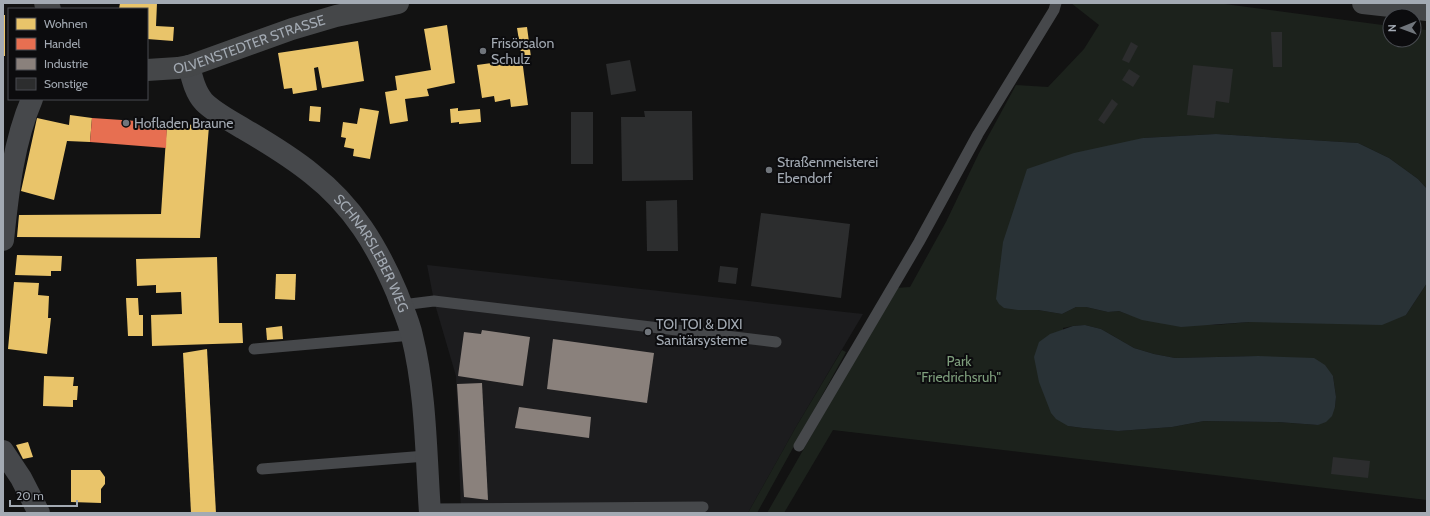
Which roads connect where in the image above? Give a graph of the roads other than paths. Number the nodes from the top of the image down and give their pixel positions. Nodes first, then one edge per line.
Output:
1 (398, 3) edge
2 (1056, 3) edge
3 (1363, 3) edge
4 (1427, 10) edge
5 (189, 66) junction
6 (148, 70) edge
7 (32, 100) edge
8 (3, 240) edge
9 (402, 305) junction
10 (412, 335) junction
11 (776, 342) dead end
12 (254, 349) dead end
13 (799, 446) dead end
14 (3, 451) edge
15 (426, 456) junction
16 (262, 469) dead end
17 (703, 507) dead end
18 (430, 511) edge
19 (39, 513) edge

1 - 5 main road, OLVENSTEDTER STRASSE
2 - 13 lane
3 - 4 main road
5 - 6 main road, OLVENSTEDTER STRASSE
5 - 9 street, SCHNARSLEBER WEG
7 - 8 street
9 - 10 street, SCHNARSLEBER WEG
9 - 11 lane
10 - 12 lane
10 - 15 street, SCHNARSLEBER WEG
14 - 19 street
15 - 16 lane
15 - 18 street, SCHNARSLEBER WEG
17 - 18 lane

